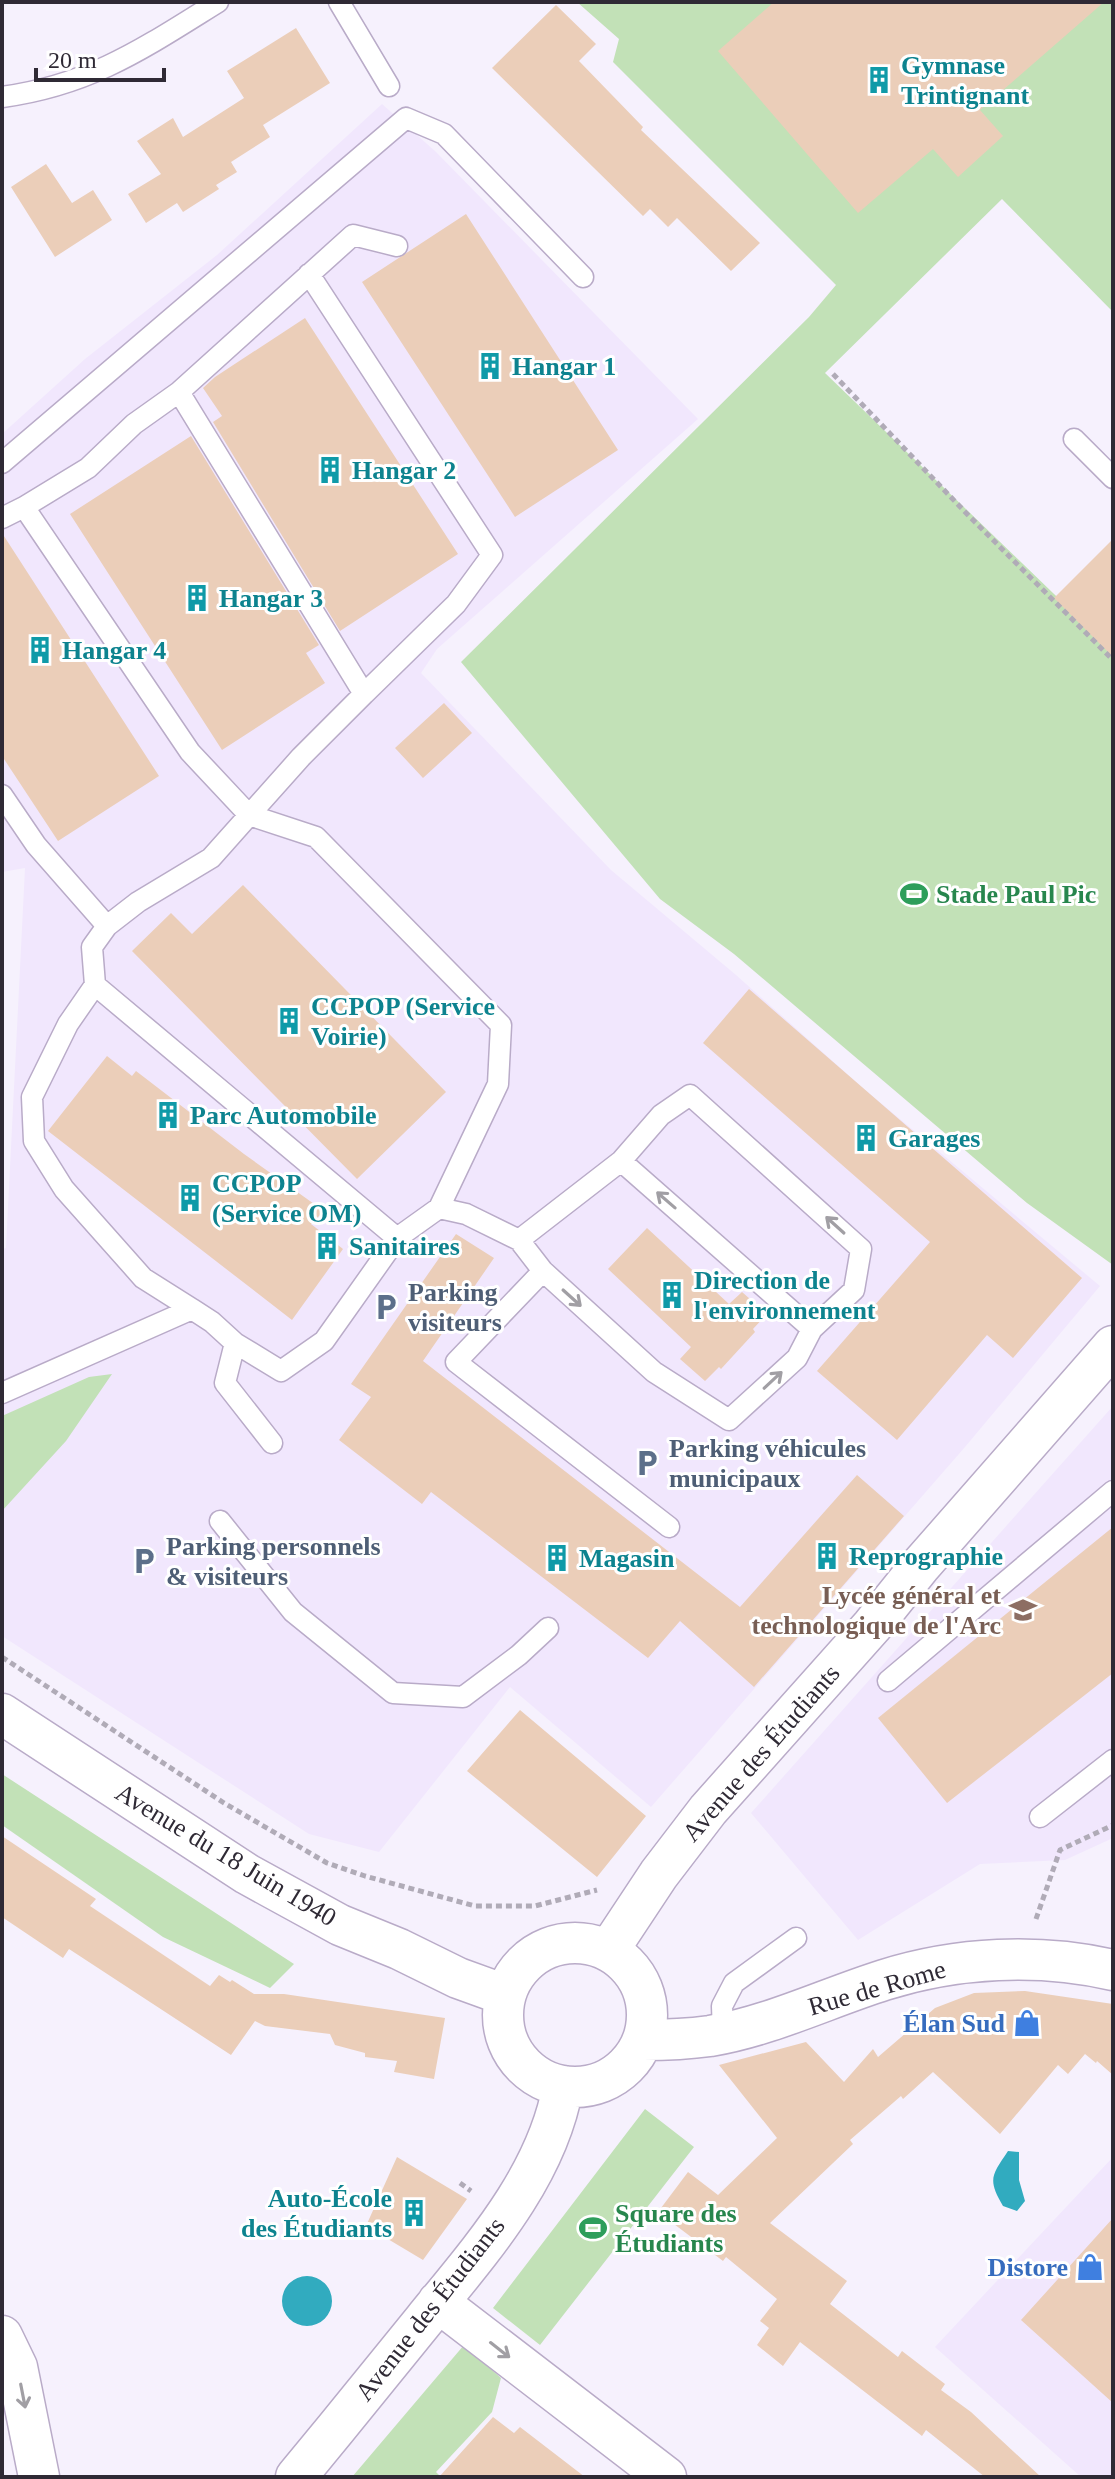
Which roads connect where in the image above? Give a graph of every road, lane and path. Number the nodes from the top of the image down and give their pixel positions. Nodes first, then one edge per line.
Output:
1 (218, 2) edge
2 (339, 2) edge
3 (389, 86) dead end
4 (2, 97) edge
5 (397, 246) dead end
6 (309, 274) junction
7 (583, 277) dead end
8 (833, 374) dead end
9 (179, 392) junction
10 (1074, 439) dead end
11 (2, 463) edge
12 (1113, 478) edge
13 (24, 507) junction
14 (2, 518) edge
15 (1113, 660) edge
16 (364, 694) junction
17 (2, 795) edge
18 (249, 815) junction
19 (107, 926) junction
20 (95, 985) junction
21 (621, 1161) junction
22 (439, 1208) junction
23 (397, 1238) junction
24 (519, 1240) junction
25 (543, 1271) junction
26 (192, 1309) junction
27 (812, 1329) junction
28 (235, 1343) junction
29 (1113, 1346) edge
30 (2, 1393) edge
31 (272, 1443) dead end
32 (1113, 1491) edge
33 (220, 1521) dead end
34 (669, 1527) dead end
35 (548, 1628) dead end
36 (2, 1657) edge
37 (888, 1681) dead end
38 (2, 1714) edge
39 (1113, 1760) edge
40 (1040, 1817) dead end
41 (1113, 1825) edge
42 (607, 1887) dead end
43 (1034, 1927) dead end
44 (796, 1938) dead end
45 (608, 1951) junction
46 (1113, 1970) edge
47 (505, 1995) junction
48 (723, 2032) junction
49 (643, 2040) junction
50 (563, 2086) junction
51 (438, 2302) junction
52 (2, 2336) edge
53 (39, 2477) edge
54 (296, 2477) edge
55 (666, 2477) edge

1 - 4 lane
2 - 3 lane
5 - 6 lane
6 - 9 lane
6 - 16 lane
7 - 11 lane
8 - 15 path
9 - 13 lane
9 - 16 lane
10 - 12 lane
13 - 14 lane
13 - 18 lane
16 - 18 lane
17 - 19 lane
18 - 19 lane
18 - 22 lane
19 - 20 lane
20 - 23 lane
20 - 26 lane
21 - 24 lane
27 -> 21 lane
27 -> 21 lane
22 - 23 lane
22 - 24 lane
23 - 28 lane
24 - 25 lane
25 -> 27 lane
25 - 34 lane
26 - 28 lane
26 - 30 lane
28 - 31 lane
29 - 45 street, Avenue des Étudiants
32 - 37 lane
33 - 35 lane
36 - 42 path
38 - 47 street, Avenue du 18 Juin 1940
39 - 40 lane
41 - 43 path
44 - 48 lane
45 - 47 street
45 - 49 street
46 - 48 street, Rue de Rome
47 - 50 street
48 - 49 street, Rue de Rome
49 - 50 street
50 - 51 street, Avenue des Étudiants
51 - 54 street, Avenue des Étudiants
51 -> 55 street
52 -> 53 street

